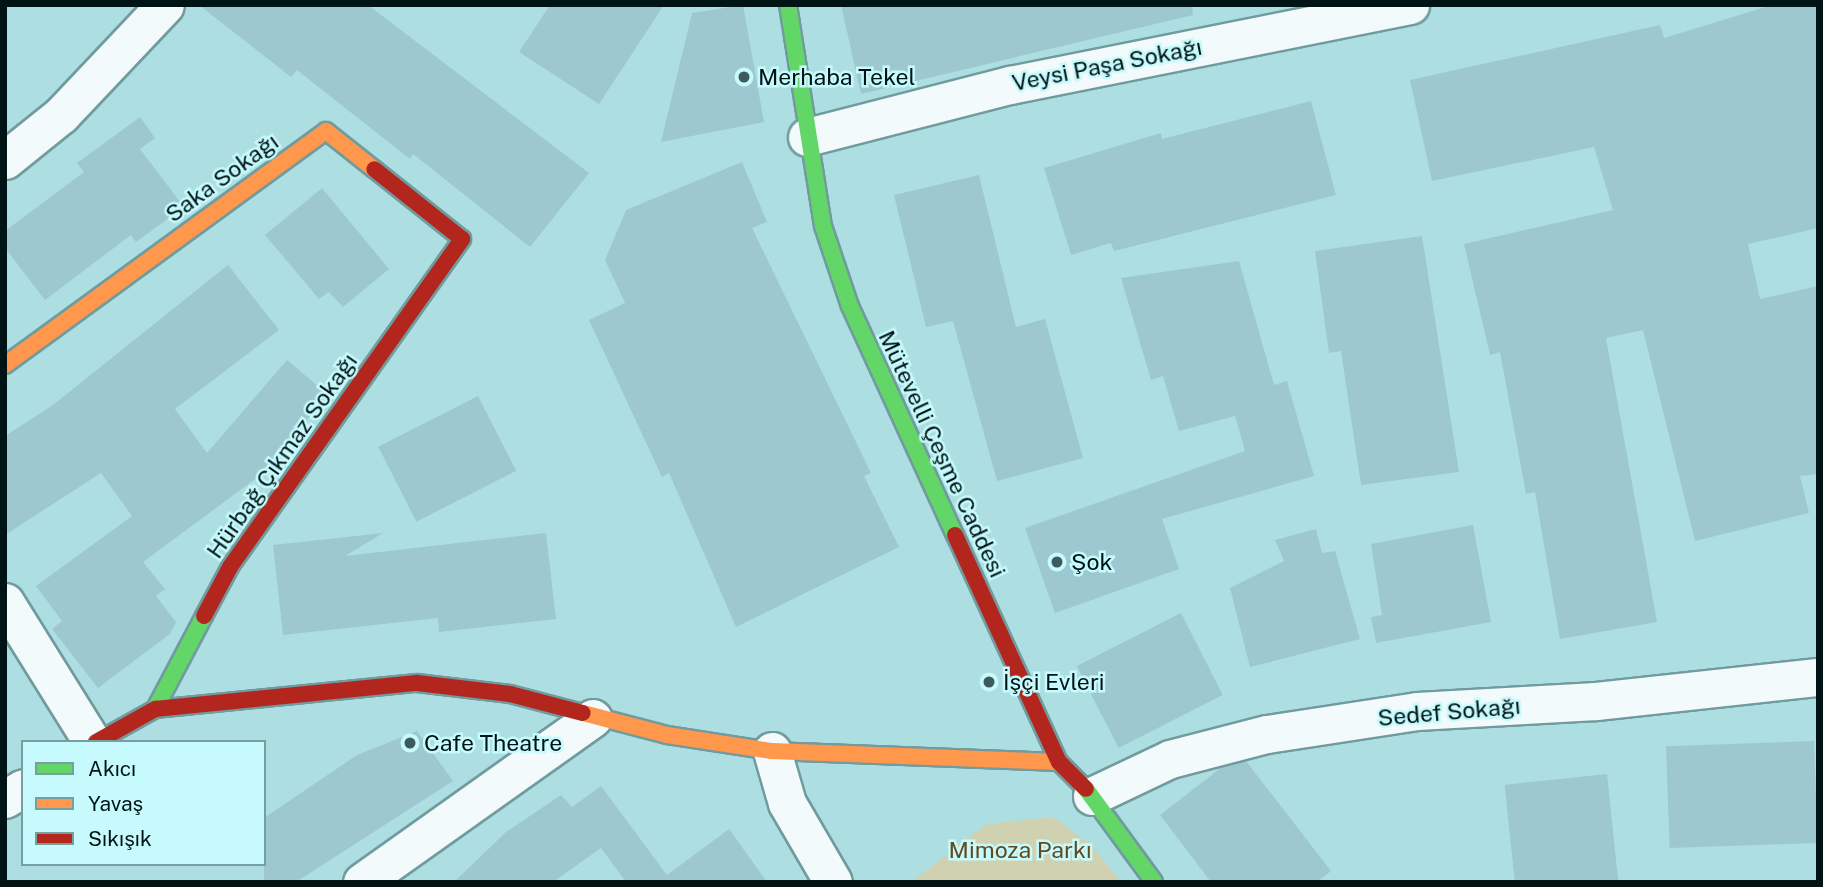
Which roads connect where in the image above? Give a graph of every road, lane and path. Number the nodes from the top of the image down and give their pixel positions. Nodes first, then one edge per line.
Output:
1 (165, 5) edge
2 (788, 5) edge
3 (1410, 5) edge
4 (807, 137) junction
5 (5, 160) edge
6 (462, 239) joint
7 (5, 365) edge
8 (5, 602) edge
9 (1818, 677) edge
10 (155, 709) junction
11 (593, 718) junction
12 (93, 740) edge
13 (98, 740) edge
14 (772, 751) junction
15 (1059, 762) junction
16 (21, 789) edge
17 (1092, 796) junction
18 (5, 799) edge
19 (362, 882) edge
20 (833, 882) edge
21 (1154, 882) edge

1 - 5 street
2 - 4 street, Mütevelli Çeşme Caddesi
3 - 4 street, Veysi Paşa Sokağı
4 - 15 street, Mütevelli Çeşme Caddesi
6 - 7 street, Saka Sokağı
6 - 10 street, Hürbağ Çıkmaz Sokağı
8 - 12 street
9 - 17 street, Sedef Sokağı
10 - 11 street
10 - 13 street
11 - 14 street
11 - 19 street
14 - 15 street
14 - 20 street
15 - 17 street, Mütevelli Çeşme Caddesi
16 - 18 street
17 - 21 street, Mütevelli Çeşme Caddesi

